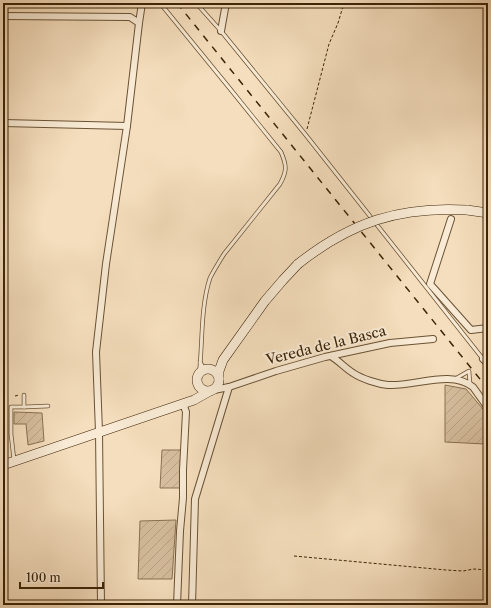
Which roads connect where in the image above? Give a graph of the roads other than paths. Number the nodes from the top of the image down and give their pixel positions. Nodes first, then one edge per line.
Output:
1 (142, 3) edge
2 (160, 3) edge
3 (196, 3) edge
4 (226, 3) edge
5 (3, 16) edge
6 (139, 23) junction
7 (221, 31) junction
8 (3, 123) edge
9 (127, 126) junction
10 (488, 213) edge
11 (451, 219) dead end
12 (488, 328) edge
13 (432, 340) dead end
14 (331, 356) junction
15 (486, 357) edge
16 (223, 360) junction
17 (200, 362) junction
18 (488, 364) edge
19 (208, 370) junction
20 (455, 379) junction
21 (199, 381) junction
22 (216, 385) junction
23 (470, 385) junction
24 (229, 387) junction
25 (24, 395) dead end
26 (194, 400) junction
27 (183, 403) junction
28 (48, 406) dead end
29 (24, 407) junction
30 (488, 408) edge
31 (99, 432) junction
32 (14, 462) junction
33 (3, 465) edge
34 (101, 605) edge
35 (177, 605) edge
36 (192, 605) edge

1 - 6 street
2 - 17 lane
3 - 7 lane
4 - 7 street
5 - 6 street
6 - 9 street
7 - 15 lane
8 - 9 street
9 - 31 street
10 - 16 street, bridge
11 - 12 street
13 - 14 street, Vereda de la Basca
14 - 20 street
14 - 24 street, Vereda de la Basca
15 - 18 street
16 - 19 street
16 - 22 street
17 - 19 lane
17 - 21 lane
19 - 21 street
19 - 22 street
20 - 23 street
20 - 23 lane
21 - 22 street
21 - 26 street
22 - 24 street, Vereda de la Basca
22 - 26 street, Vereda de la Basca
23 - 30 street
24 - 36 street
25 - 29 lane
26 - 27 street, Vereda de la Basca
27 - 31 street, Vereda de la Basca
27 - 35 street
28 - 29 lane
29 - 32 lane
31 - 32 street, Vereda de la Basca
31 - 34 street
32 - 33 street, Vereda de la Basca

